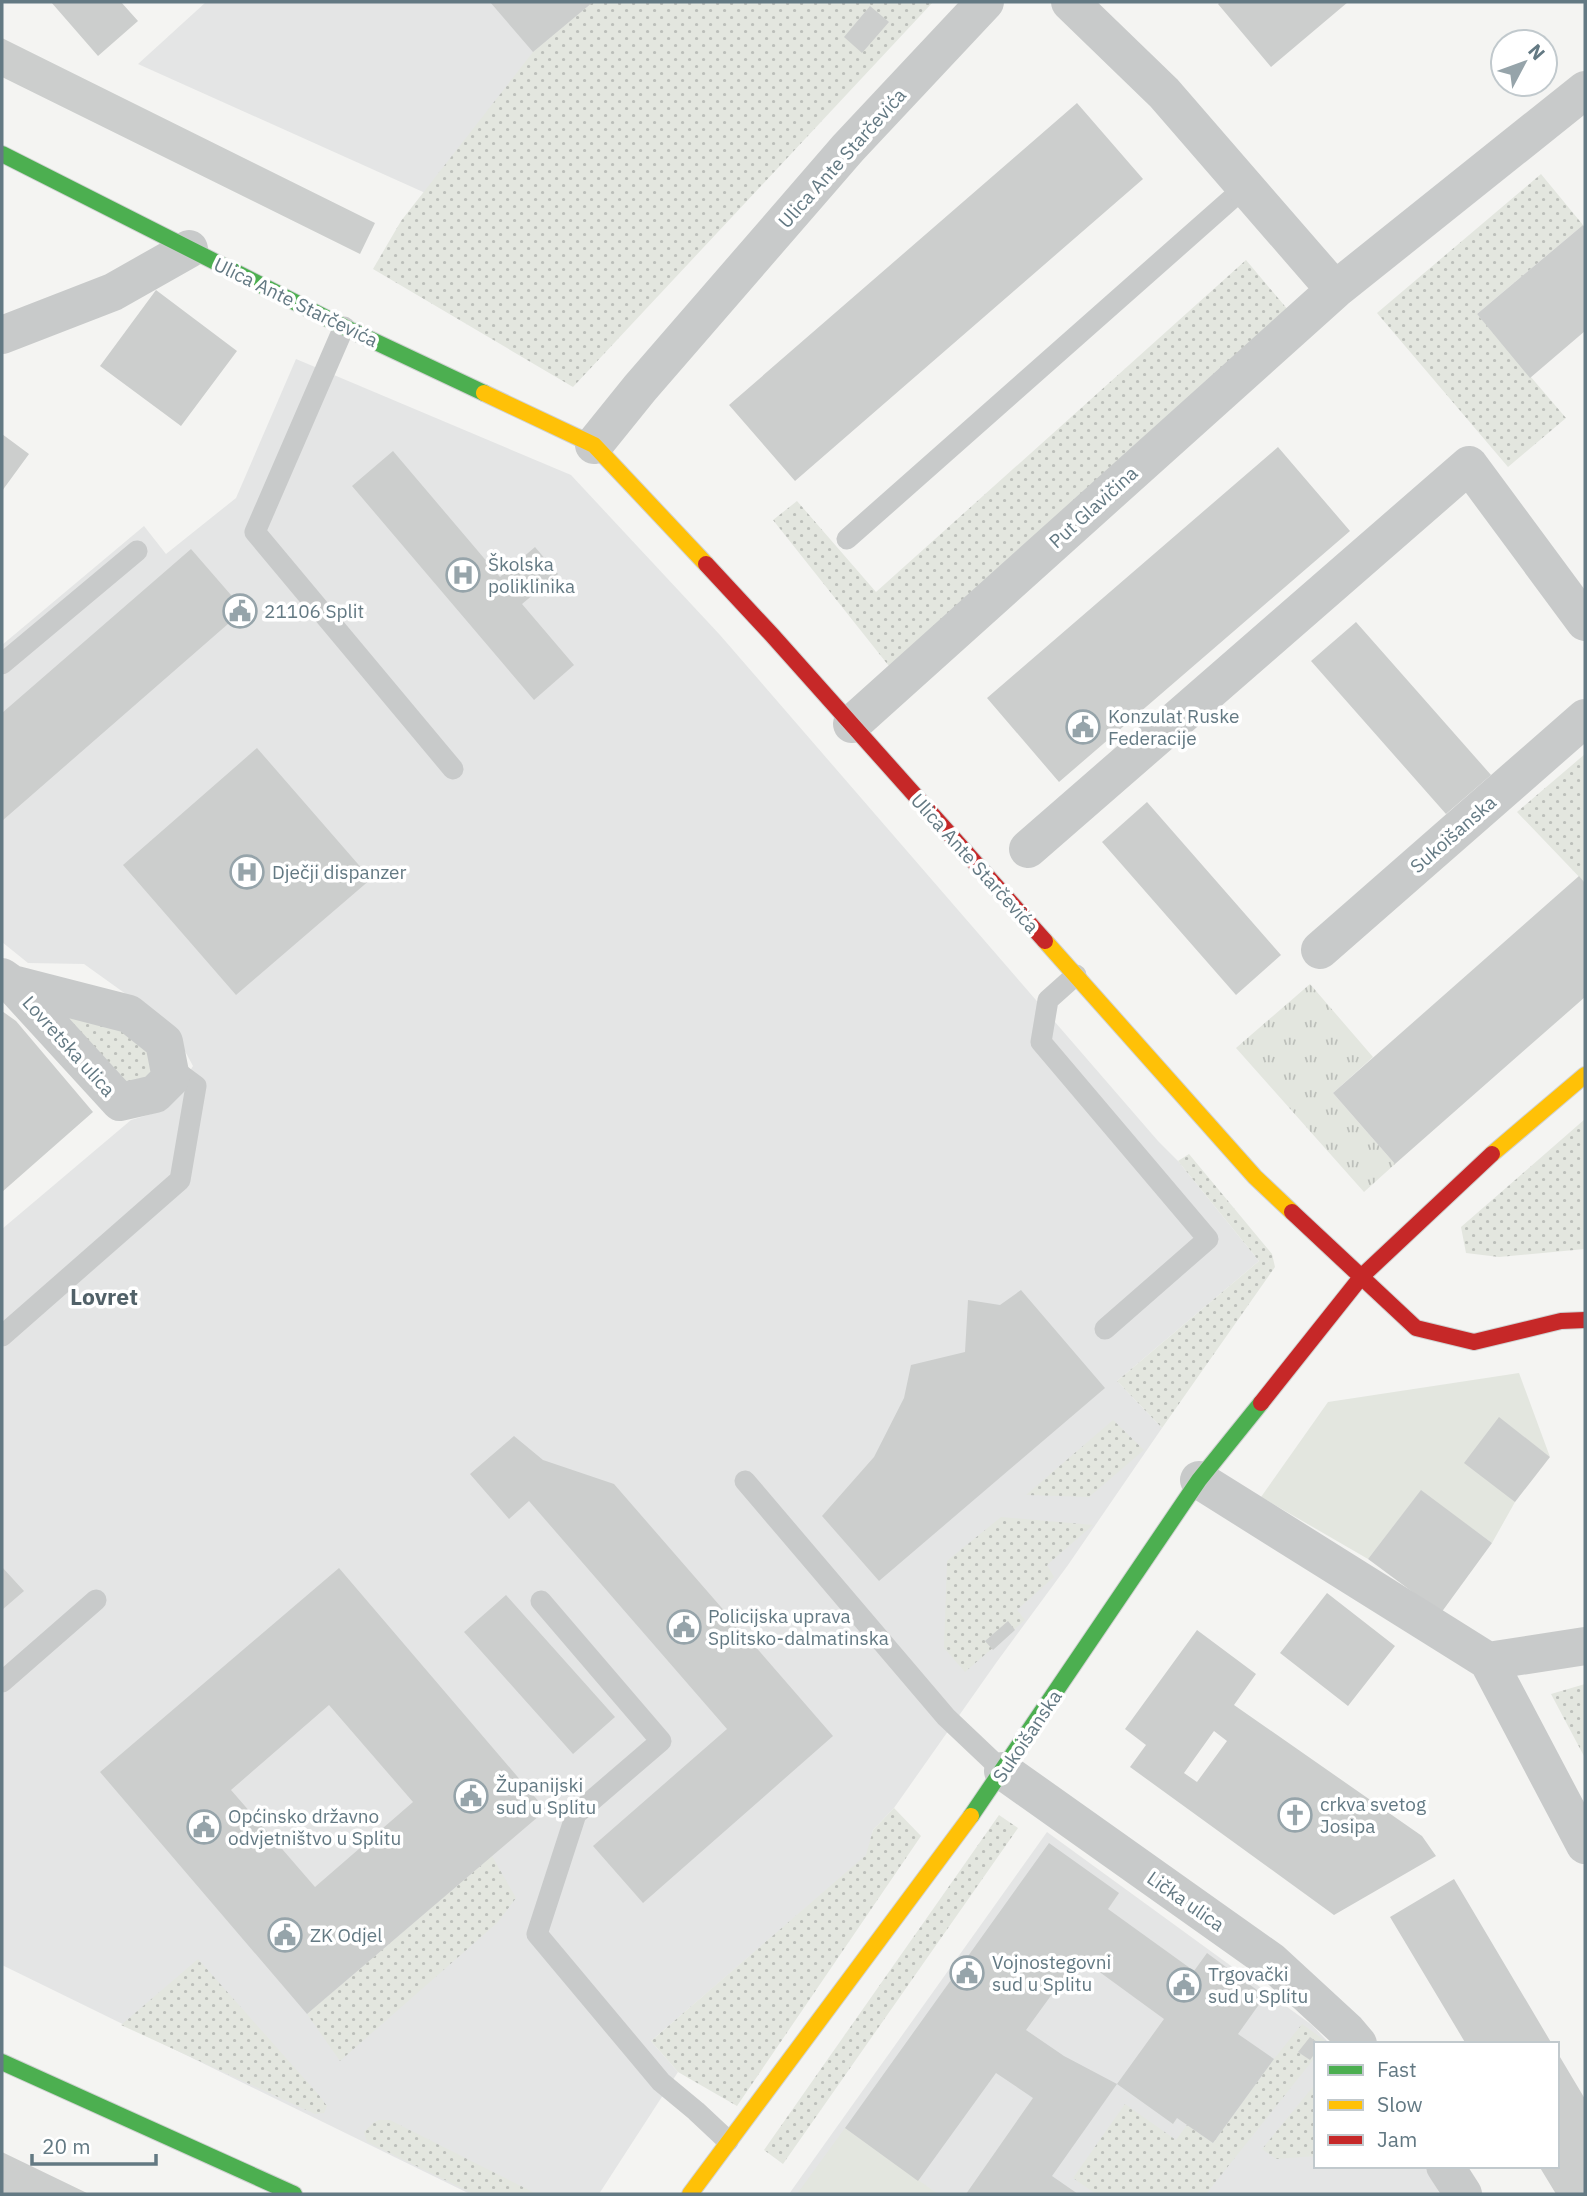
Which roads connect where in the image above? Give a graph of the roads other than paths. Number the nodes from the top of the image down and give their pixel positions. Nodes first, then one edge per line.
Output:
1 (985, 2) edge
2 (1070, 2) edge
3 (1585, 90) edge
4 (2, 154) edge
5 (1245, 187) junction
6 (189, 249) junction
7 (1335, 290) junction
8 (344, 327) junction
9 (2, 335) edge
10 (594, 445) junction
11 (847, 538) dead end
12 (137, 551) dead end
13 (1585, 622) edge
14 (2, 664) edge
15 (1585, 718) edge
16 (852, 724) junction
17 (453, 769) dead end
18 (1028, 849) dead end
19 (1320, 950) dead end
20 (1076, 975) junction
21 (7, 980) edge
22 (169, 1066) junction
23 (1585, 1075) edge
24 (1362, 1276) junction
25 (1585, 1320) edge
26 (1105, 1329) dead end
27 (2, 1336) edge
28 (1199, 1480) junction
29 (745, 1481) dead end
30 (96, 1600) dead end
31 (541, 1601) dead end
32 (1585, 1646) edge
33 (1488, 1661) junction
34 (2, 1682) edge
35 (1003, 1771) junction
36 (1585, 1844) edge
37 (1356, 2042) edge
38 (2, 2062) edge
39 (728, 2141) junction
40 (1446, 2168) edge
41 (294, 2194) edge
42 (690, 2194) edge
43 (1464, 2194) edge

1 - 10 street, Ulica Ante Starčevića
2 - 5 street
3 - 7 street, Put Glavičina
4 - 6 street, Ulica Ante Starčevića
5 - 7 street
5 - 11 lane
6 - 8 street, Ulica Ante Starčevića
6 - 9 street
7 - 16 street, Put Glavičina
8 - 10 street, Ulica Ante Starčevića
8 - 17 lane
10 - 16 street, Ulica Ante Starčevića
12 - 14 lane
13 - 18 street
15 - 19 street, Sukoišanska
16 - 20 street, Ulica Ante Starčevića
20 - 24 street, Ulica Ante Starčevića
20 - 26 lane
21 - 22 street, Lovretska ulica
21 - 22 street, Lovretska ulica
22 - 27 lane
23 - 24 street, Sukoišanska
24 - 25 street
24 - 28 street, Sukoišanska
28 - 33 street
28 - 35 street, Sukoišanska
29 - 35 lane
30 - 34 lane
31 - 39 lane
32 - 33 street
33 - 36 street
35 - 37 street, Lička ulica
35 - 39 street, Sukoišanska
38 - 41 street
39 - 42 street, Sukoišanska
40 - 43 street

